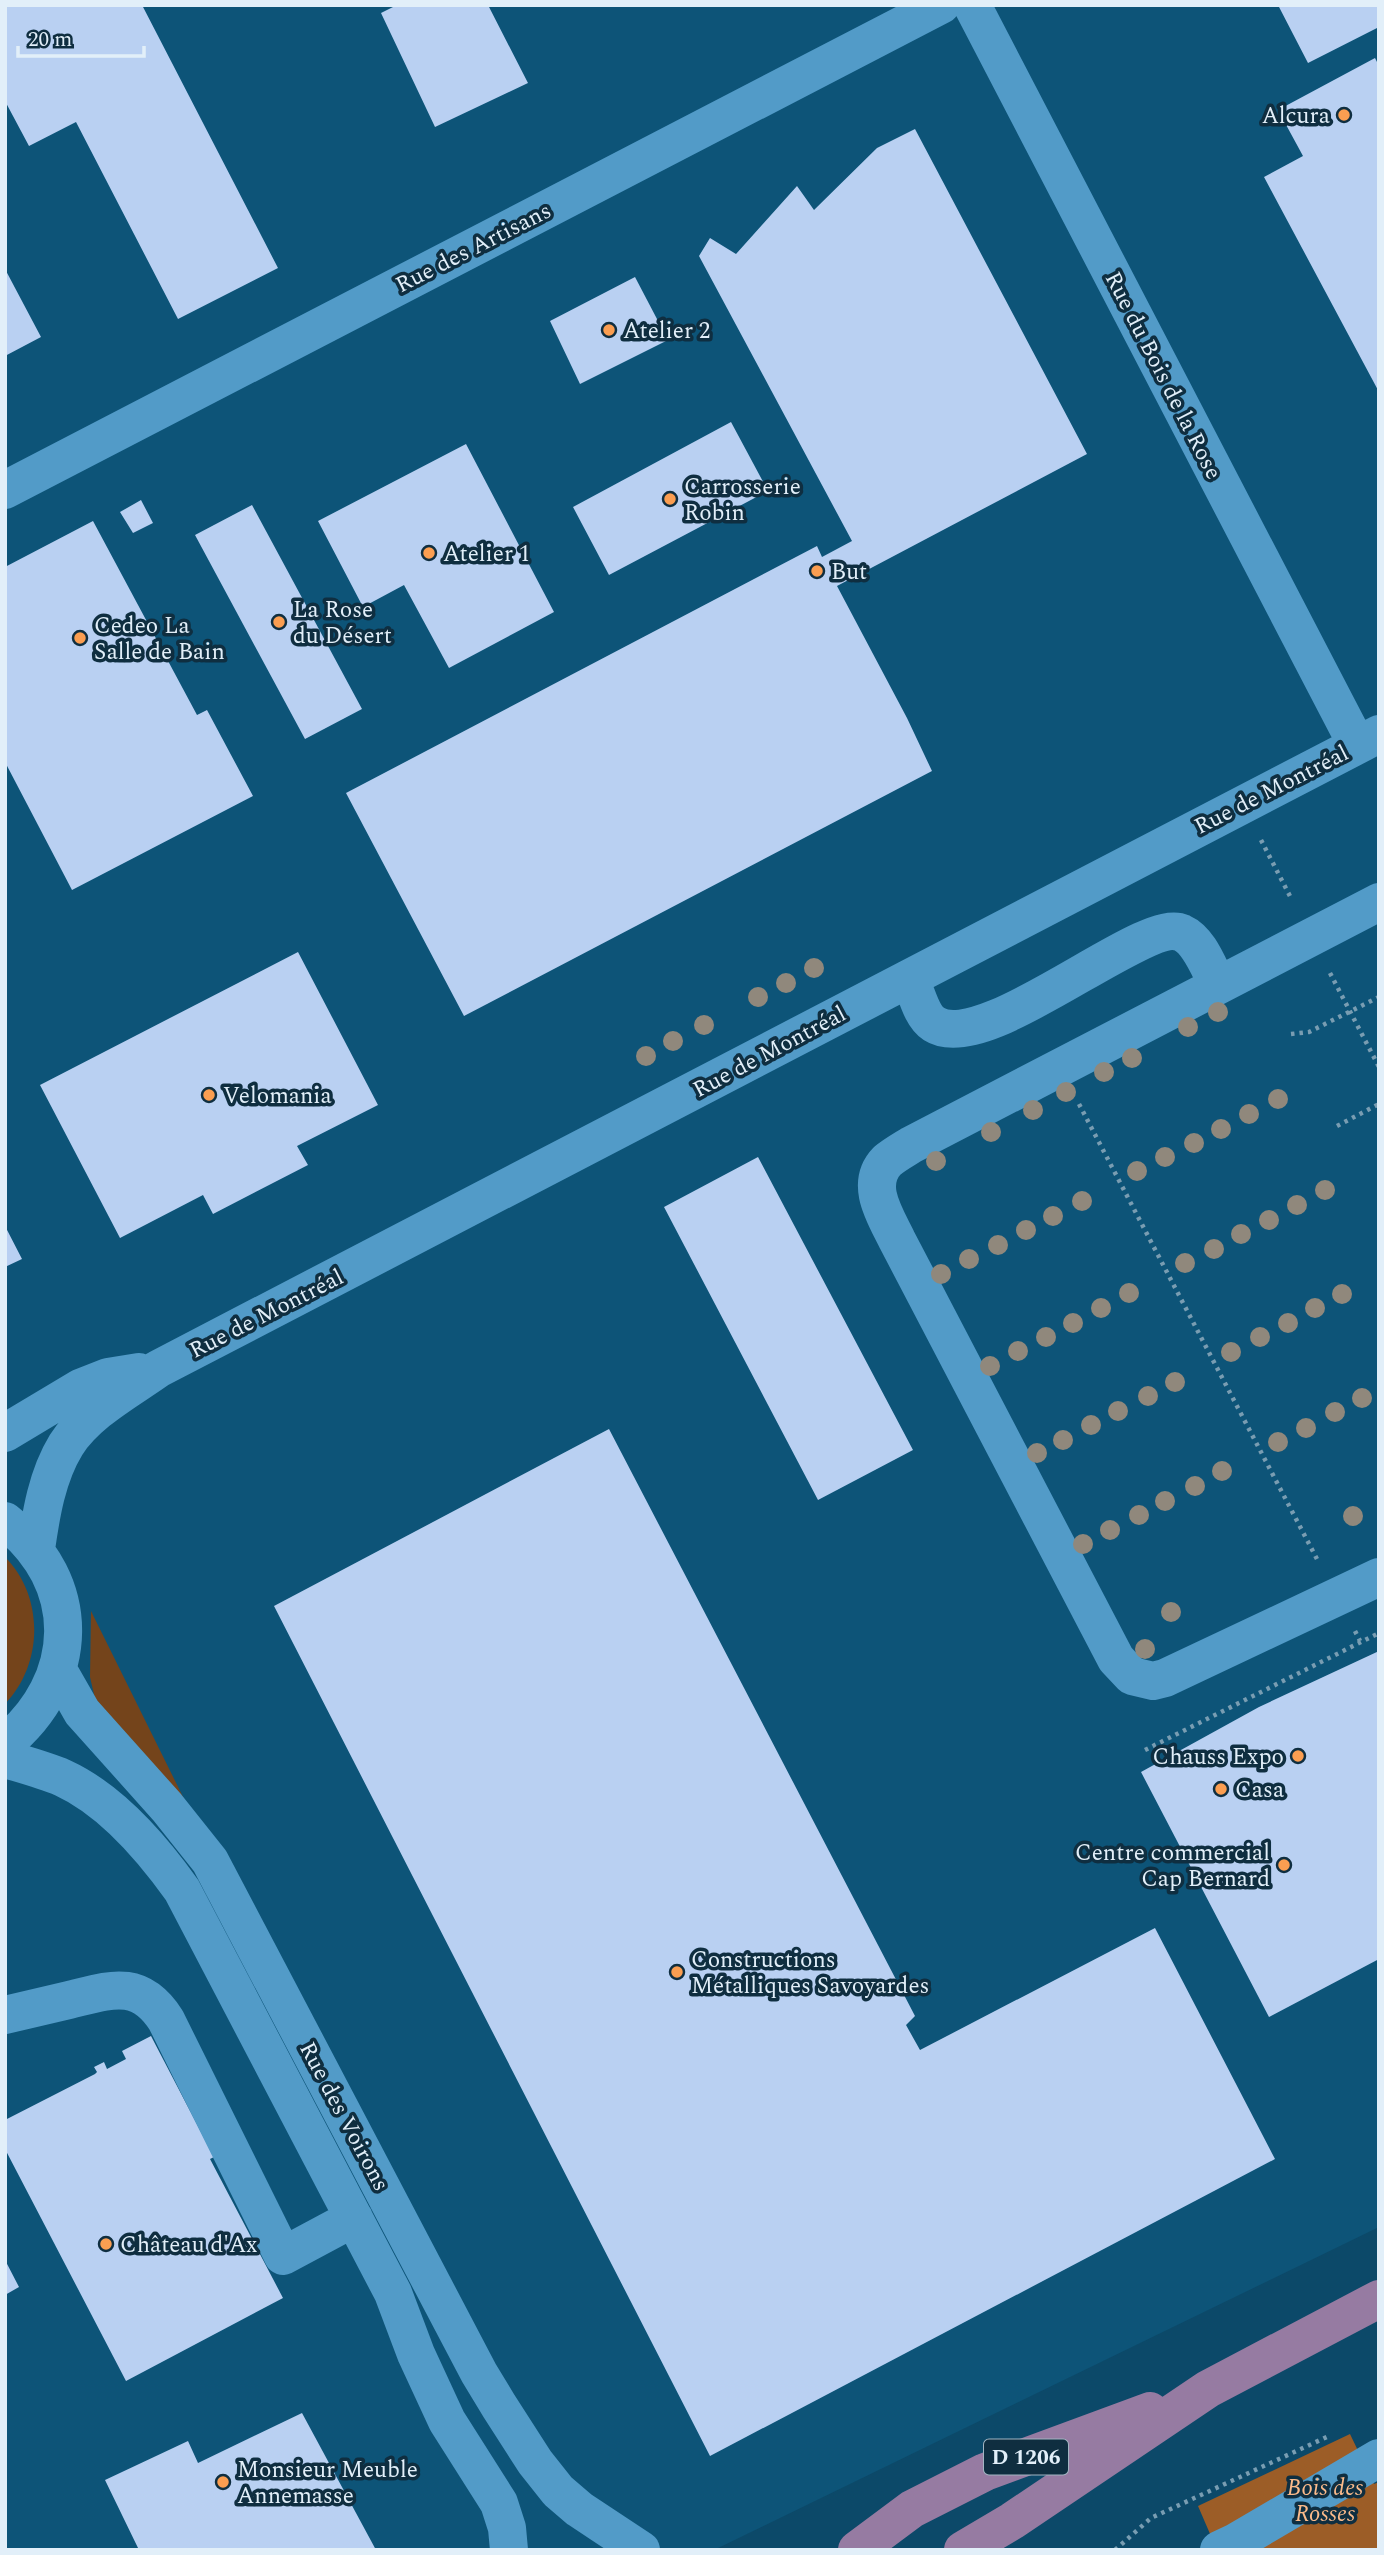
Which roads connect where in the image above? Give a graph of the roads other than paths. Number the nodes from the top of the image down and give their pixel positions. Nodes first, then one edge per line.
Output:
1 (941, 5) edge
2 (972, 5) edge
3 (5, 490) edge
4 (1368, 739) edge
5 (1379, 902) edge
6 (910, 978) junction
7 (1218, 985) junction
8 (158, 1369) junction
9 (5, 1433) edge
10 (5, 1521) edge
11 (36, 1549) junction
12 (1379, 1577) edge
13 (58, 1670) junction
14 (5, 1744) edge
15 (5, 1759) edge
16 (5, 2015) edge
17 (354, 2218) junction
18 (1379, 2299) edge
19 (1208, 2389) junction
20 (1379, 2458) edge
21 (509, 2550) edge
22 (641, 2550) edge
23 (857, 2550) edge
24 (963, 2550) edge
25 (1219, 2550) edge

1 - 3 street, Rue des Artisans
2 - 4 street, Rue du Bois de la Rose
4 - 6 street, Rue de Montréal
5 - 7 street
6 - 7 street
6 - 8 street, Rue de Montréal
7 - 12 street
8 - 9 street, Rue de Montréal
8 - 11 street, Rue de Montréal
10 - 11 street
11 - 13 street
13 - 14 street
13 - 22 street, Rue des Voirons
15 - 17 street, Rue des Voirons
16 - 17 street
17 - 21 street, Rue des Voirons
18 - 19 main road, D 1206
19 - 23 main road, D 1206
19 - 24 main road, D 1206
20 - 25 street

